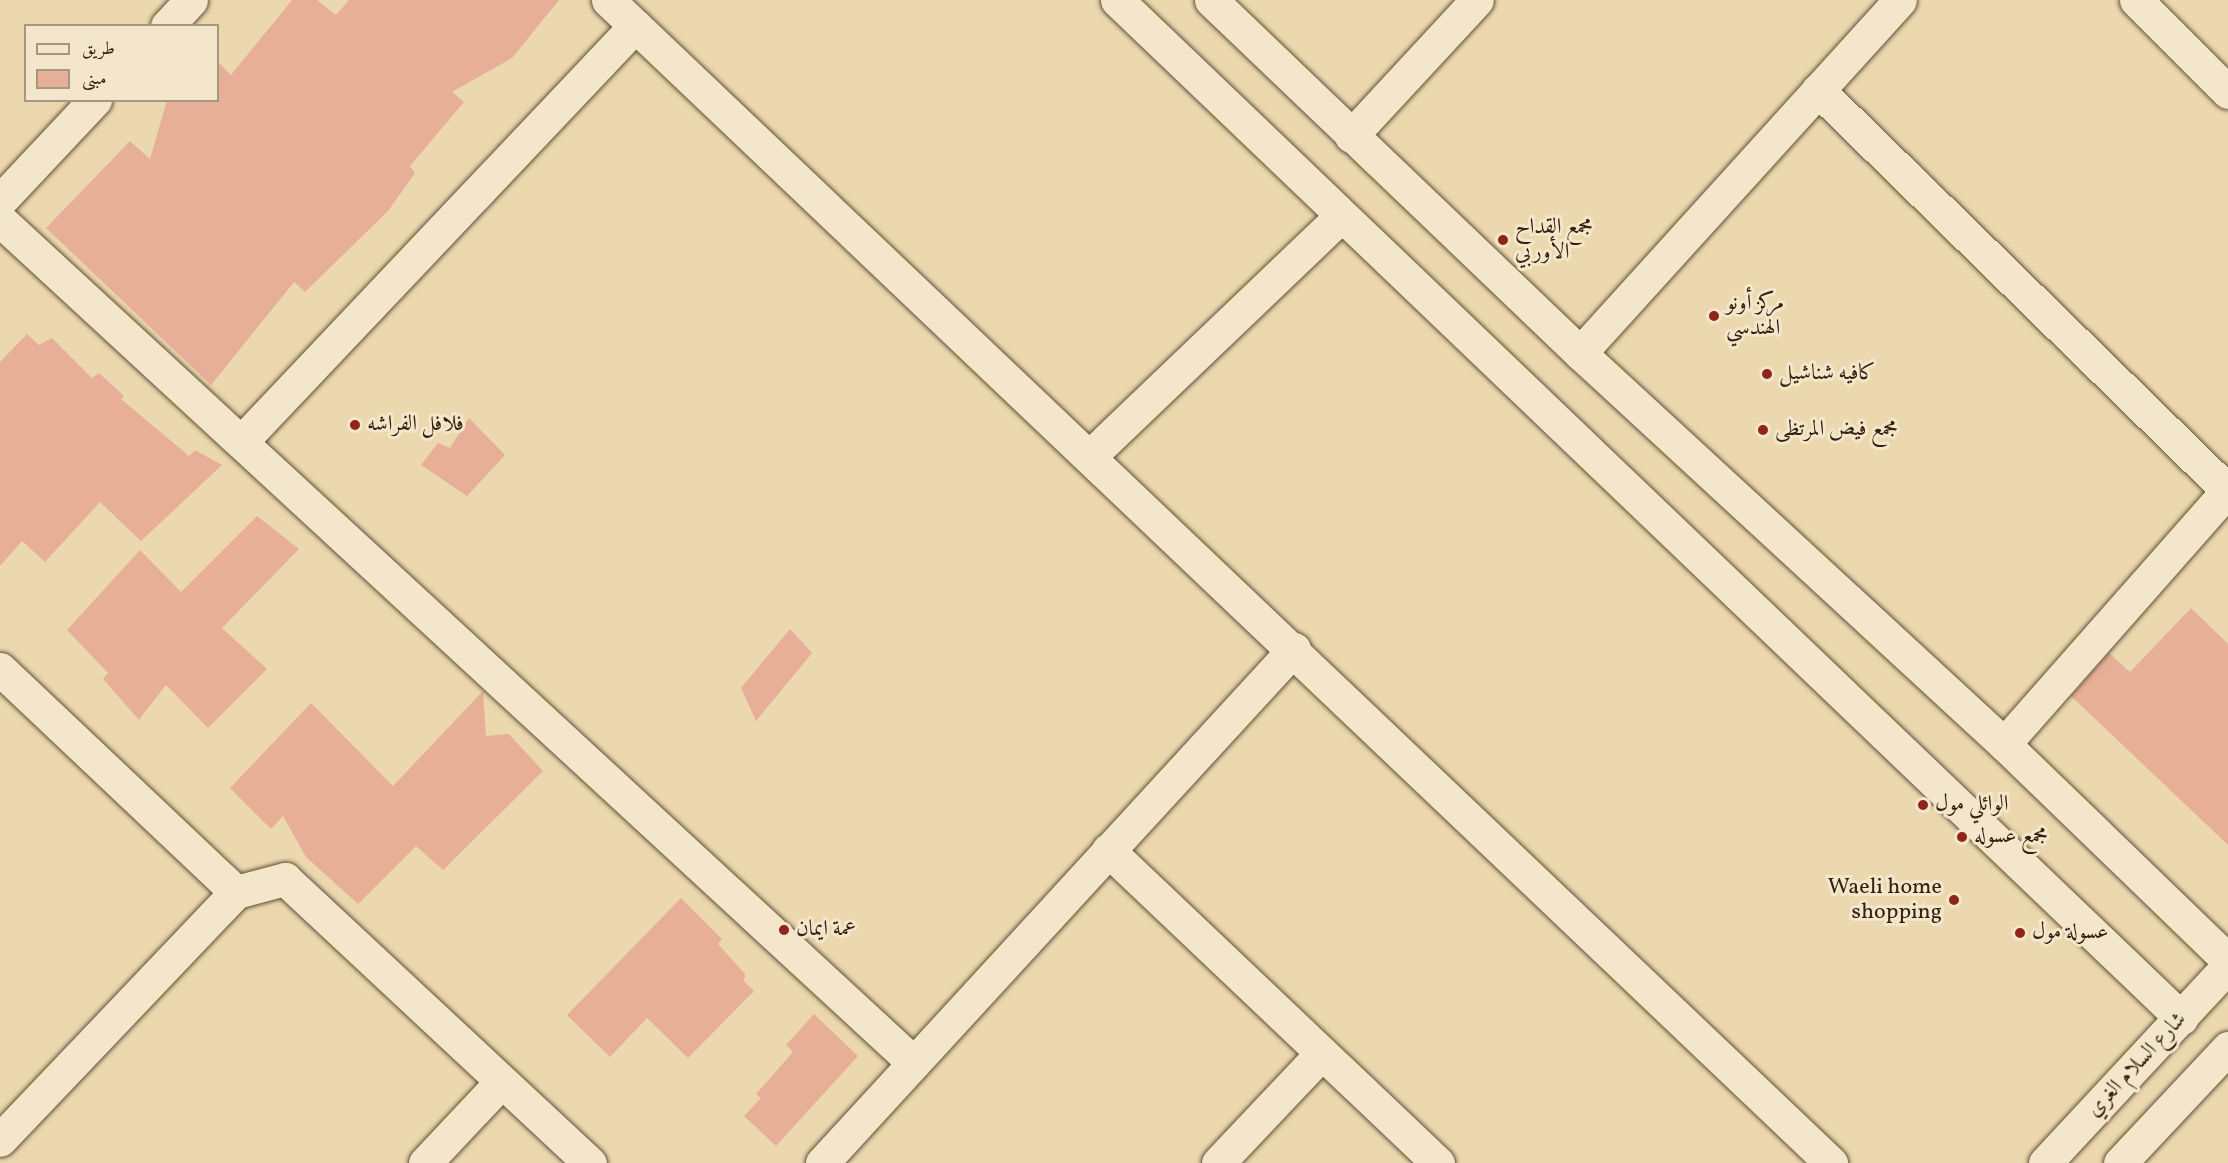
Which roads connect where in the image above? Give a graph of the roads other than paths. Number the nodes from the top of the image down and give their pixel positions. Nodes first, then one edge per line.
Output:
1 (191, 0) edge
2 (608, 0) edge
3 (1117, 0) edge
4 (1210, 0) edge
5 (1477, 0) edge
6 (1900, 0) edge
7 (2136, 0) edge
8 (169, 24) edge
9 (635, 26) junction
10 (1818, 90) junction
11 (2228, 92) edge
12 (93, 102) edge
13 (1351, 136) junction
14 (0, 201) edge
15 (1339, 218) junction
16 (0, 220) edge
17 (1580, 353) junction
18 (242, 441) junction
19 (1090, 456) junction
20 (2228, 491) edge
21 (1294, 649) junction
22 (4, 682) edge
23 (2004, 744) junction
24 (1108, 850) junction
25 (236, 892) junction
26 (2228, 960) edge
27 (2228, 966) edge
28 (2181, 1018) junction
29 (2228, 1048) edge
30 (1322, 1053) junction
31 (914, 1063) junction
32 (501, 1082) junction
33 (0, 1140) edge
34 (425, 1163) edge
35 (590, 1163) edge
36 (822, 1163) edge
37 (1218, 1163) edge
38 (1438, 1163) edge
39 (1831, 1163) edge
40 (2045, 1163) edge
41 (2120, 1163) edge

1 - 8 street
2 - 9 street
3 - 15 street
4 - 13 street
5 - 13 street
6 - 10 street
7 - 11 street
9 - 18 street
9 - 19 street
10 - 17 street
10 - 20 street
12 - 14 street
13 - 17 street
15 - 19 street
15 - 28 street
16 - 18 street
17 - 23 street
18 - 31 street
19 - 21 street
20 - 23 street
21 - 24 street
21 - 39 street
22 - 25 street
23 - 26 street
24 - 30 street
24 - 31 street
25 - 32 street
25 - 33 street
27 - 28 street, شارع السلام الغري
28 - 40 street, شارع السلام الغري
29 - 41 street
30 - 37 street
30 - 38 street
31 - 36 street
32 - 34 street
32 - 35 street

